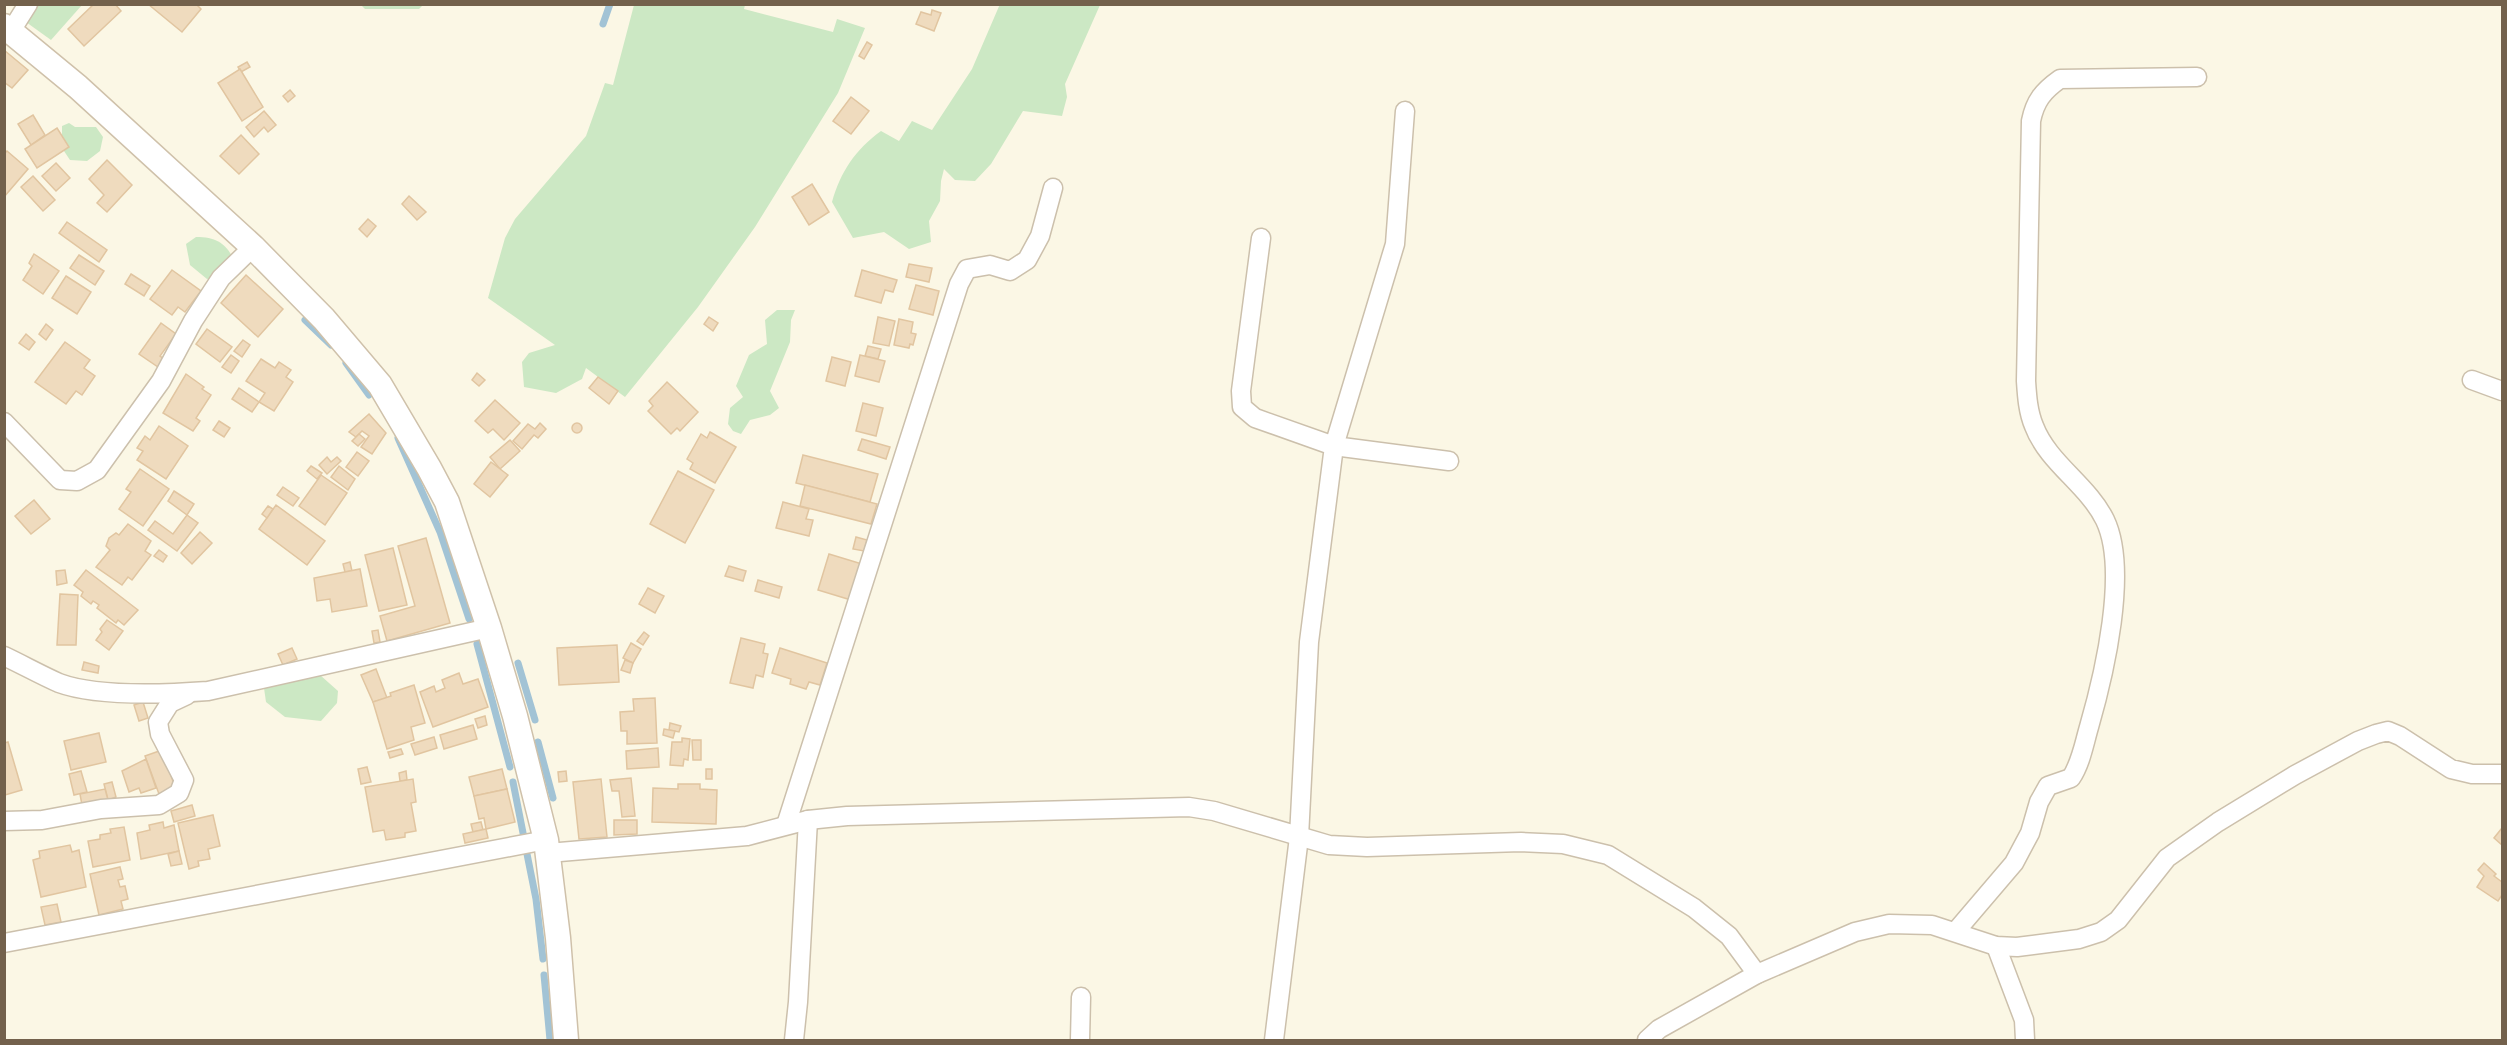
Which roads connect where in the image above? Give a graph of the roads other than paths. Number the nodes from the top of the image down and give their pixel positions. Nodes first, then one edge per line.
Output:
1 (28, 4) edge
2 (8, 28) edge
3 (2197, 77) dead end
4 (1405, 111) dead end
5 (1053, 188) dead end
6 (1261, 238) dead end
7 (253, 247) junction
8 (2472, 380) dead end
9 (2502, 391) edge
10 (4, 422) edge
11 (1334, 446) junction
12 (1449, 461) dead end
13 (489, 628) junction
14 (4, 656) edge
15 (194, 692) junction
16 (2502, 774) edge
17 (808, 820) junction
18 (4, 821) edge
19 (786, 825) junction
20 (1299, 837) junction
21 (547, 846) junction
22 (1956, 931) junction
23 (4, 944) edge
24 (1995, 946) junction
25 (1756, 974) junction
26 (1081, 997) dead end
27 (566, 1041) edge
28 (794, 1041) edge
29 (1080, 1041) edge
30 (1274, 1041) edge
31 (1647, 1041) edge
32 (2025, 1041) edge

1 - 2 street
2 - 7 street
3 - 22 street
4 - 11 street
5 - 19 street
6 - 11 street
7 - 10 street
7 - 13 street
8 - 9 street
11 - 12 street
11 - 20 street
13 - 15 street
13 - 21 street
14 - 15 street
15 - 18 street
16 - 24 street
17 - 19 street
17 - 20 street
17 - 28 street
19 - 21 street
20 - 25 street
20 - 30 street
21 - 23 street
21 - 27 street
22 - 24 street
22 - 25 street
24 - 32 street
25 - 31 street
26 - 29 street

